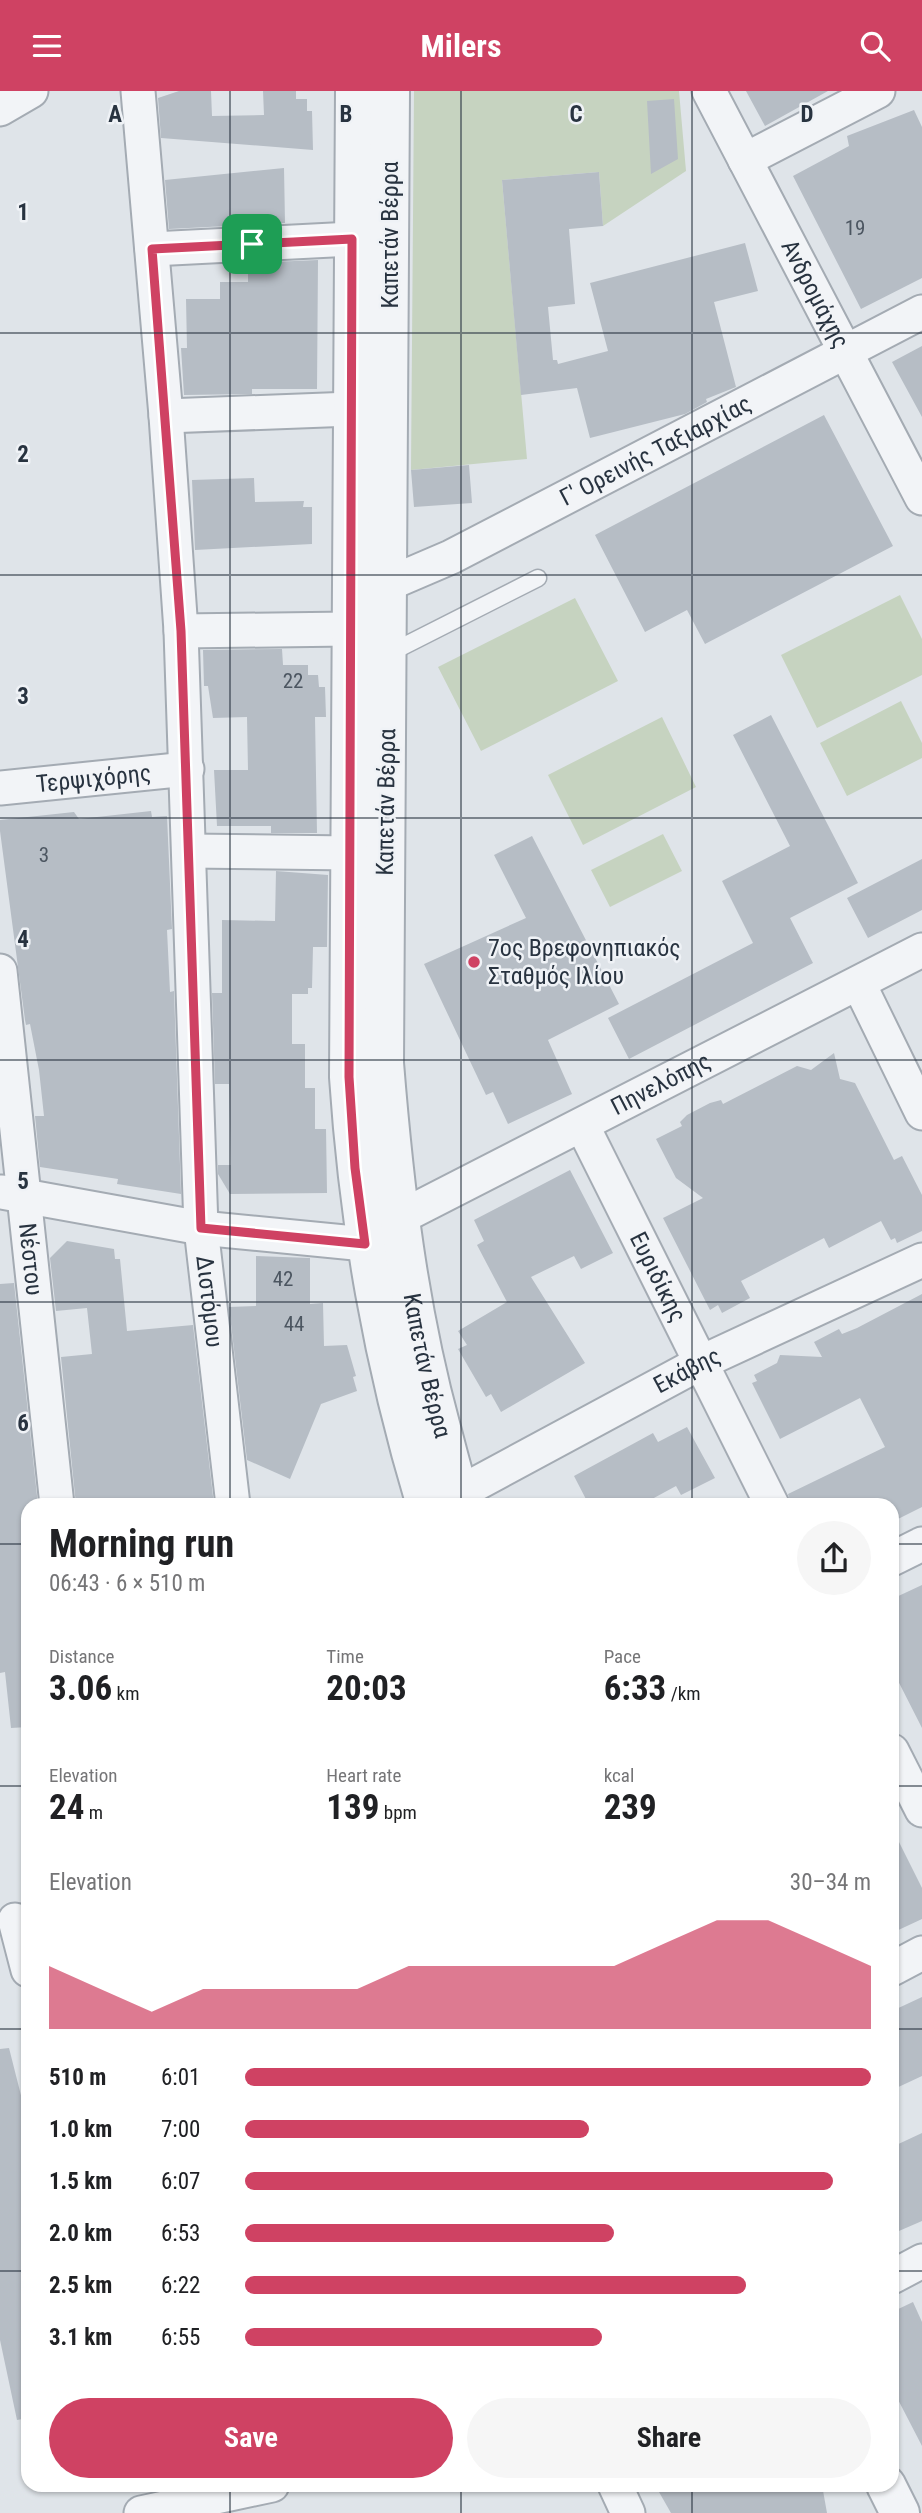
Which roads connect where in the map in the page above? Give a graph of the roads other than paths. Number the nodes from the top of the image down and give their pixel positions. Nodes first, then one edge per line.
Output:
1 (31, 91) edge
2 (138, 91) edge
3 (355, 91) edge
4 (390, 91) edge
5 (709, 91) edge
6 (878, 91) edge
7 (0, 109) edge
8 (745, 160) junction
9 (352, 239) junction
10 (152, 249) junction
11 (922, 312) edge
12 (846, 353) junction
13 (352, 409) junction
14 (166, 415) junction
15 (922, 498) edge
16 (538, 578) dead end
17 (388, 584) junction
18 (349, 629) junction
19 (181, 631) junction
20 (388, 654) junction
21 (187, 769) junction
22 (0, 788) edge
23 (189, 851) junction
24 (351, 853) junction
25 (922, 950) edge
26 (0, 971) edge
27 (859, 984) junction
28 (922, 1113) edge
29 (582, 1125) junction
30 (11, 1193) edge
31 (399, 1218) junction
32 (201, 1228) junction
33 (365, 1244) junction
34 (922, 1260) edge
35 (702, 1362) junction
36 (56, 1498) edge
37 (232, 1498) edge
38 (448, 1498) edge
39 (449, 1498) edge
40 (455, 1498) edge
41 (769, 1498) edge
42 (922, 1543) edge
43 (899, 1555) edge
44 (899, 1765) edge
45 (922, 1810) edge
46 (14, 1920) edge
47 (21, 1945) edge
48 (922, 1953) edge
49 (899, 1965) edge
50 (922, 2261) edge
51 (899, 2273) edge
52 (223, 2492) edge
53 (618, 2492) edge
54 (890, 2492) edge
55 (154, 2502) edge
56 (628, 2513) edge
57 (900, 2513) edge

1 - 7 street
2 - 10 street, Διστόμου
3 - 9 street, Καπετάν Βέρρα
4 - 17 street, Καπετάν Βέρρα
5 - 8 street, Ανδρομάχης
6 - 8 street
8 - 12 street, Ανδρομάχης
9 - 10 street
9 - 13 street, Καπετάν Βέρρα
10 - 14 street, Διστόμου
11 - 12 street, Γ' Ορεινής Ταξιαρχίας
12 - 15 street, Ανδρομάχης
12 - 17 street, Γ' Ορεινής Ταξιαρχίας
13 - 14 street
13 - 18 street, Καπετάν Βέρρα
14 - 19 street, Διστόμου
16 - 20 lane
17 - 20 street, Καπετάν Βέρρα
18 - 19 street
18 - 24 street, Καπετάν Βέρρα
19 - 21 street, Διστόμου
20 - 31 street, Καπετάν Βέρρα
21 - 22 street, Τερψιχόρης
21 - 23 street, Διστόμου
23 - 24 street
23 - 32 street, Διστόμου
24 - 33 street, Καπετάν Βέρρα
25 - 27 street, Πηνελόπης
26 - 30 street, Νέστου
27 - 28 street
27 - 29 street, Πηνελόπης
29 - 31 street, Πηνελόπης
29 - 35 street, Ευριδίκης
30 - 32 street
30 - 36 street, Νέστου
31 - 39 street, Καπετάν Βέρρα
32 - 33 street
32 - 37 street, Διστόμου
33 - 38 street, Καπετάν Βέρρα
34 - 35 street, Εκάβης
35 - 40 street, Εκάβης
35 - 41 street, Ευριδίκης
42 - 43 street
44 - 45 street
46 - 47 street
48 - 49 street
50 - 51 street
52 - 55 street
53 - 56 street
54 - 57 street

